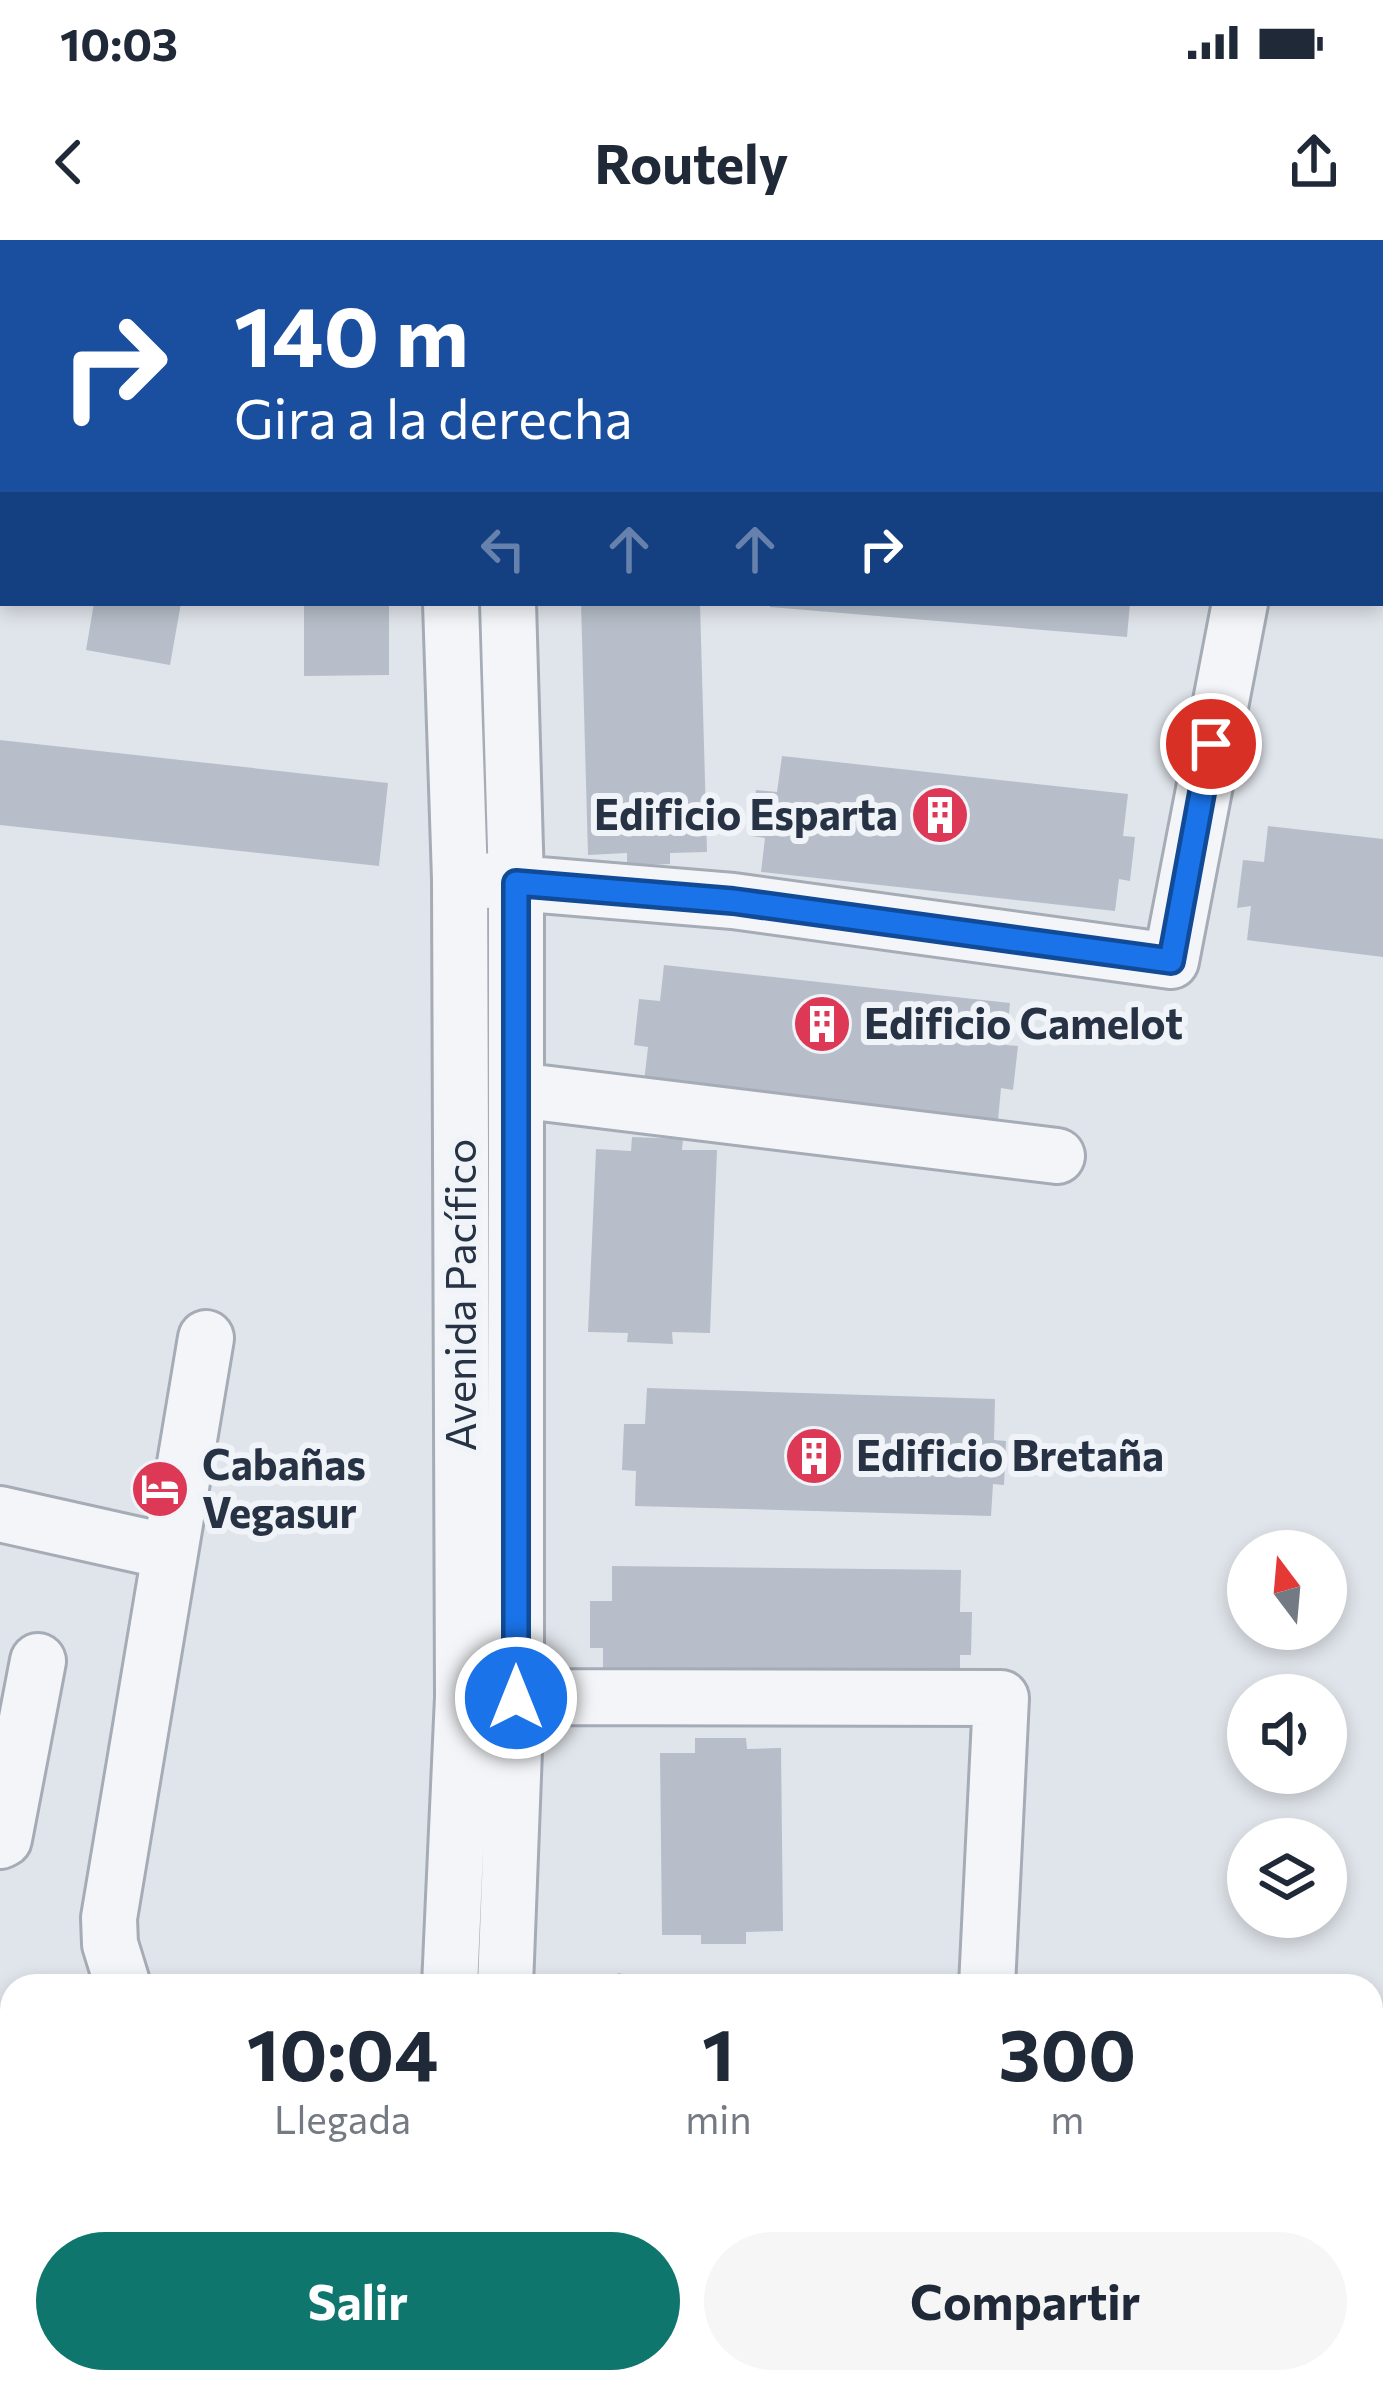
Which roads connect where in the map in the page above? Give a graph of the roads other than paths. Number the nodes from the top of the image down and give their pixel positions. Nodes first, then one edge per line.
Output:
1 (451, 606) edge
2 (508, 606) edge
3 (1239, 606) edge
4 (460, 879) junction
5 (516, 883) junction
6 (517, 1090) junction
7 (1057, 1156) dead end
8 (206, 1338) dead end
9 (0, 1514) edge
10 (170, 1552) junction
11 (38, 1661) dead end
12 (463, 1697) junction
13 (516, 1698) junction
14 (0, 1841) edge
15 (119, 1974) edge
16 (451, 1974) edge
17 (505, 1974) edge
18 (988, 1974) edge

1 - 4 street, Avenida Pacífico
2 - 5 street, Avenida Pacífico
3 - 5 street
4 - 5 street
4 - 12 street, Avenida Pacífico
5 - 6 street, Avenida Pacífico
6 - 7 street
6 - 13 street, Avenida Pacífico
8 - 10 street
9 - 10 street
10 - 15 street
11 - 14 street
12 - 13 street
12 - 16 street, Avenida Pacífico
13 - 17 street, Avenida Pacífico
13 - 18 street

